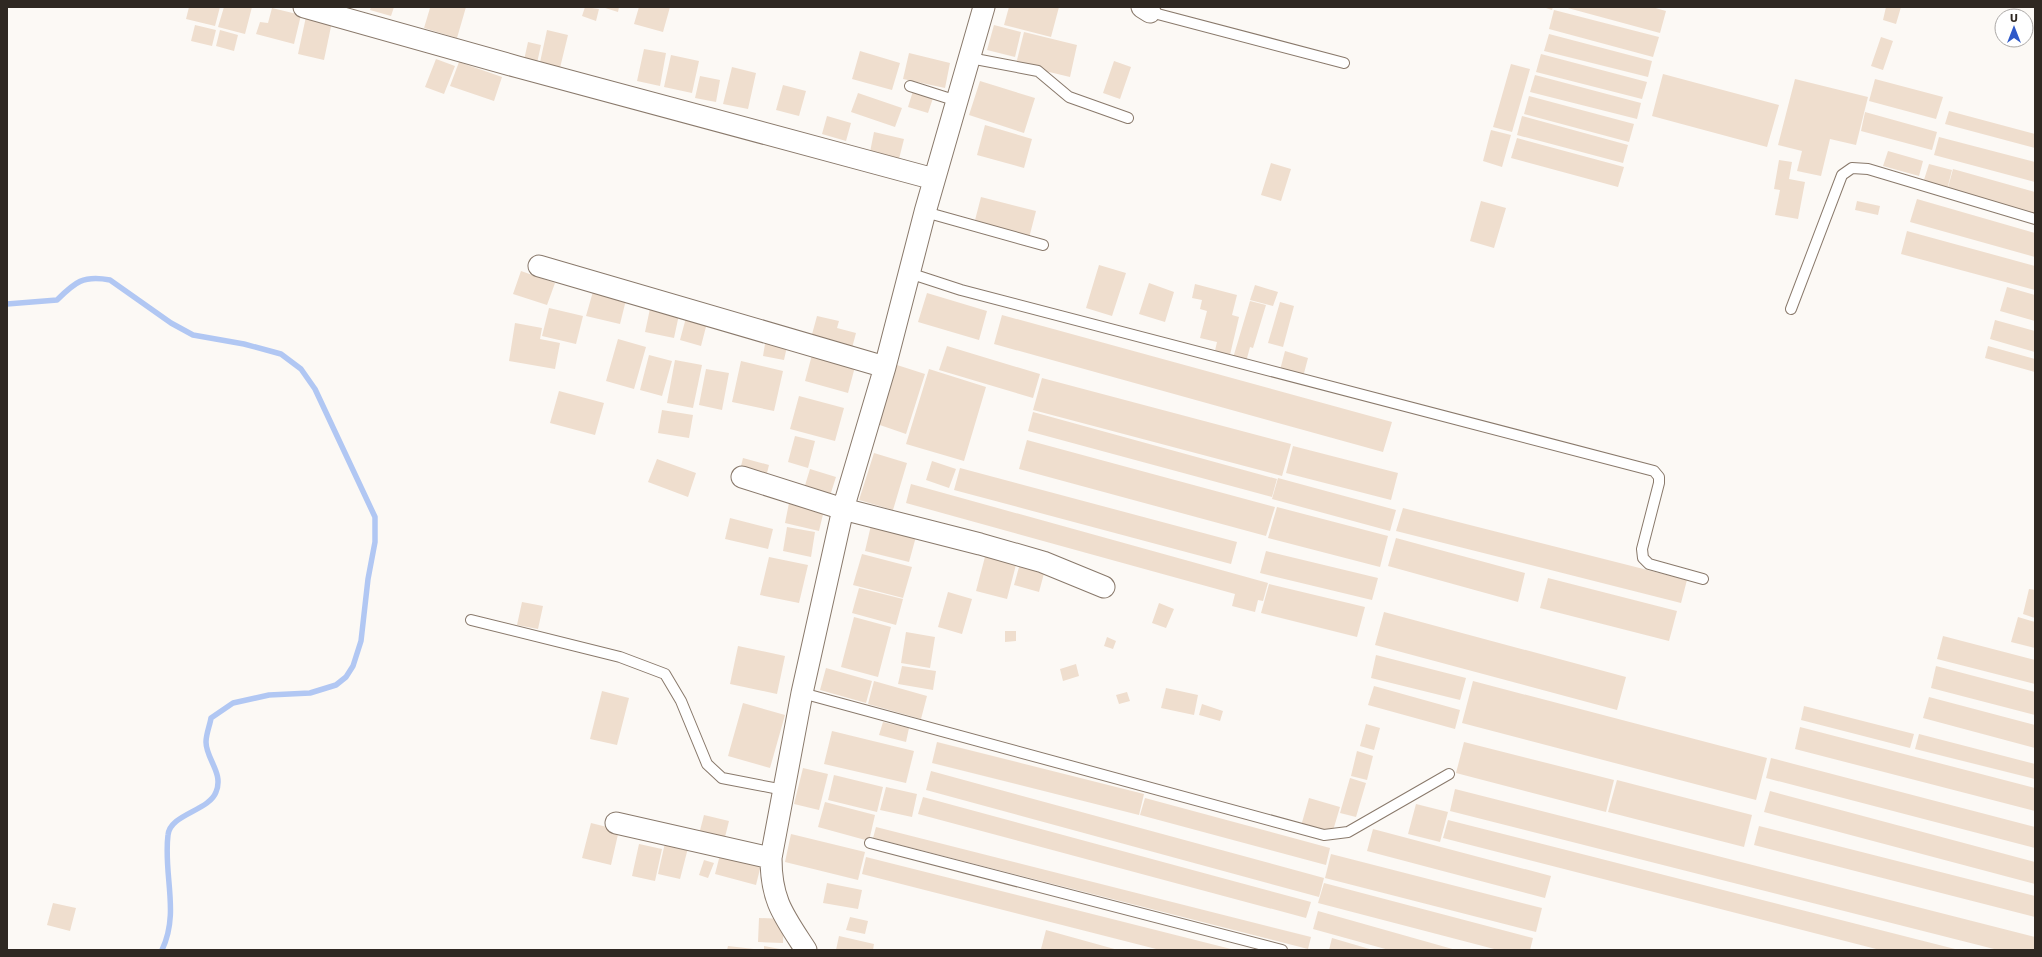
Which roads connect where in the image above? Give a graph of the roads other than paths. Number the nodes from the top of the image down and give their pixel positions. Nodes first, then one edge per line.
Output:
1 (304, 7) edge
2 (984, 7) edge
3 (1146, 10) edge
4 (970, 58) junction
5 (1344, 63) dead end
6 (910, 86) dead end
7 (957, 101) junction
8 (1128, 118) dead end
9 (934, 179) junction
10 (925, 212) junction
11 (2035, 219) edge
12 (1043, 245) dead end
13 (539, 266) dead end
14 (909, 273) junction
15 (1791, 309) dead end
16 (885, 367) junction
17 (742, 477) dead end
18 (843, 509) junction
19 (1703, 579) dead end
20 (1104, 587) dead end
21 (471, 620) dead end
22 (802, 692) junction
23 (1449, 774) dead end
24 (784, 790) junction
25 (616, 822) dead end
26 (870, 843) dead end
27 (772, 858) junction
28 (806, 950) edge
29 (1282, 950) edge

1 - 9 street
2 - 4 street
3 - 5 lane
4 - 7 street
4 - 8 lane
6 - 7 lane
7 - 9 street
9 - 10 street
10 - 12 lane
10 - 14 street
11 - 15 lane
13 - 16 street
14 - 16 street
14 - 19 lane
16 - 18 street
17 - 18 street
18 - 20 street
18 - 22 street
21 - 24 lane
22 - 23 lane
22 - 24 street
24 - 27 street
25 - 27 street
26 - 29 lane
27 - 28 street

